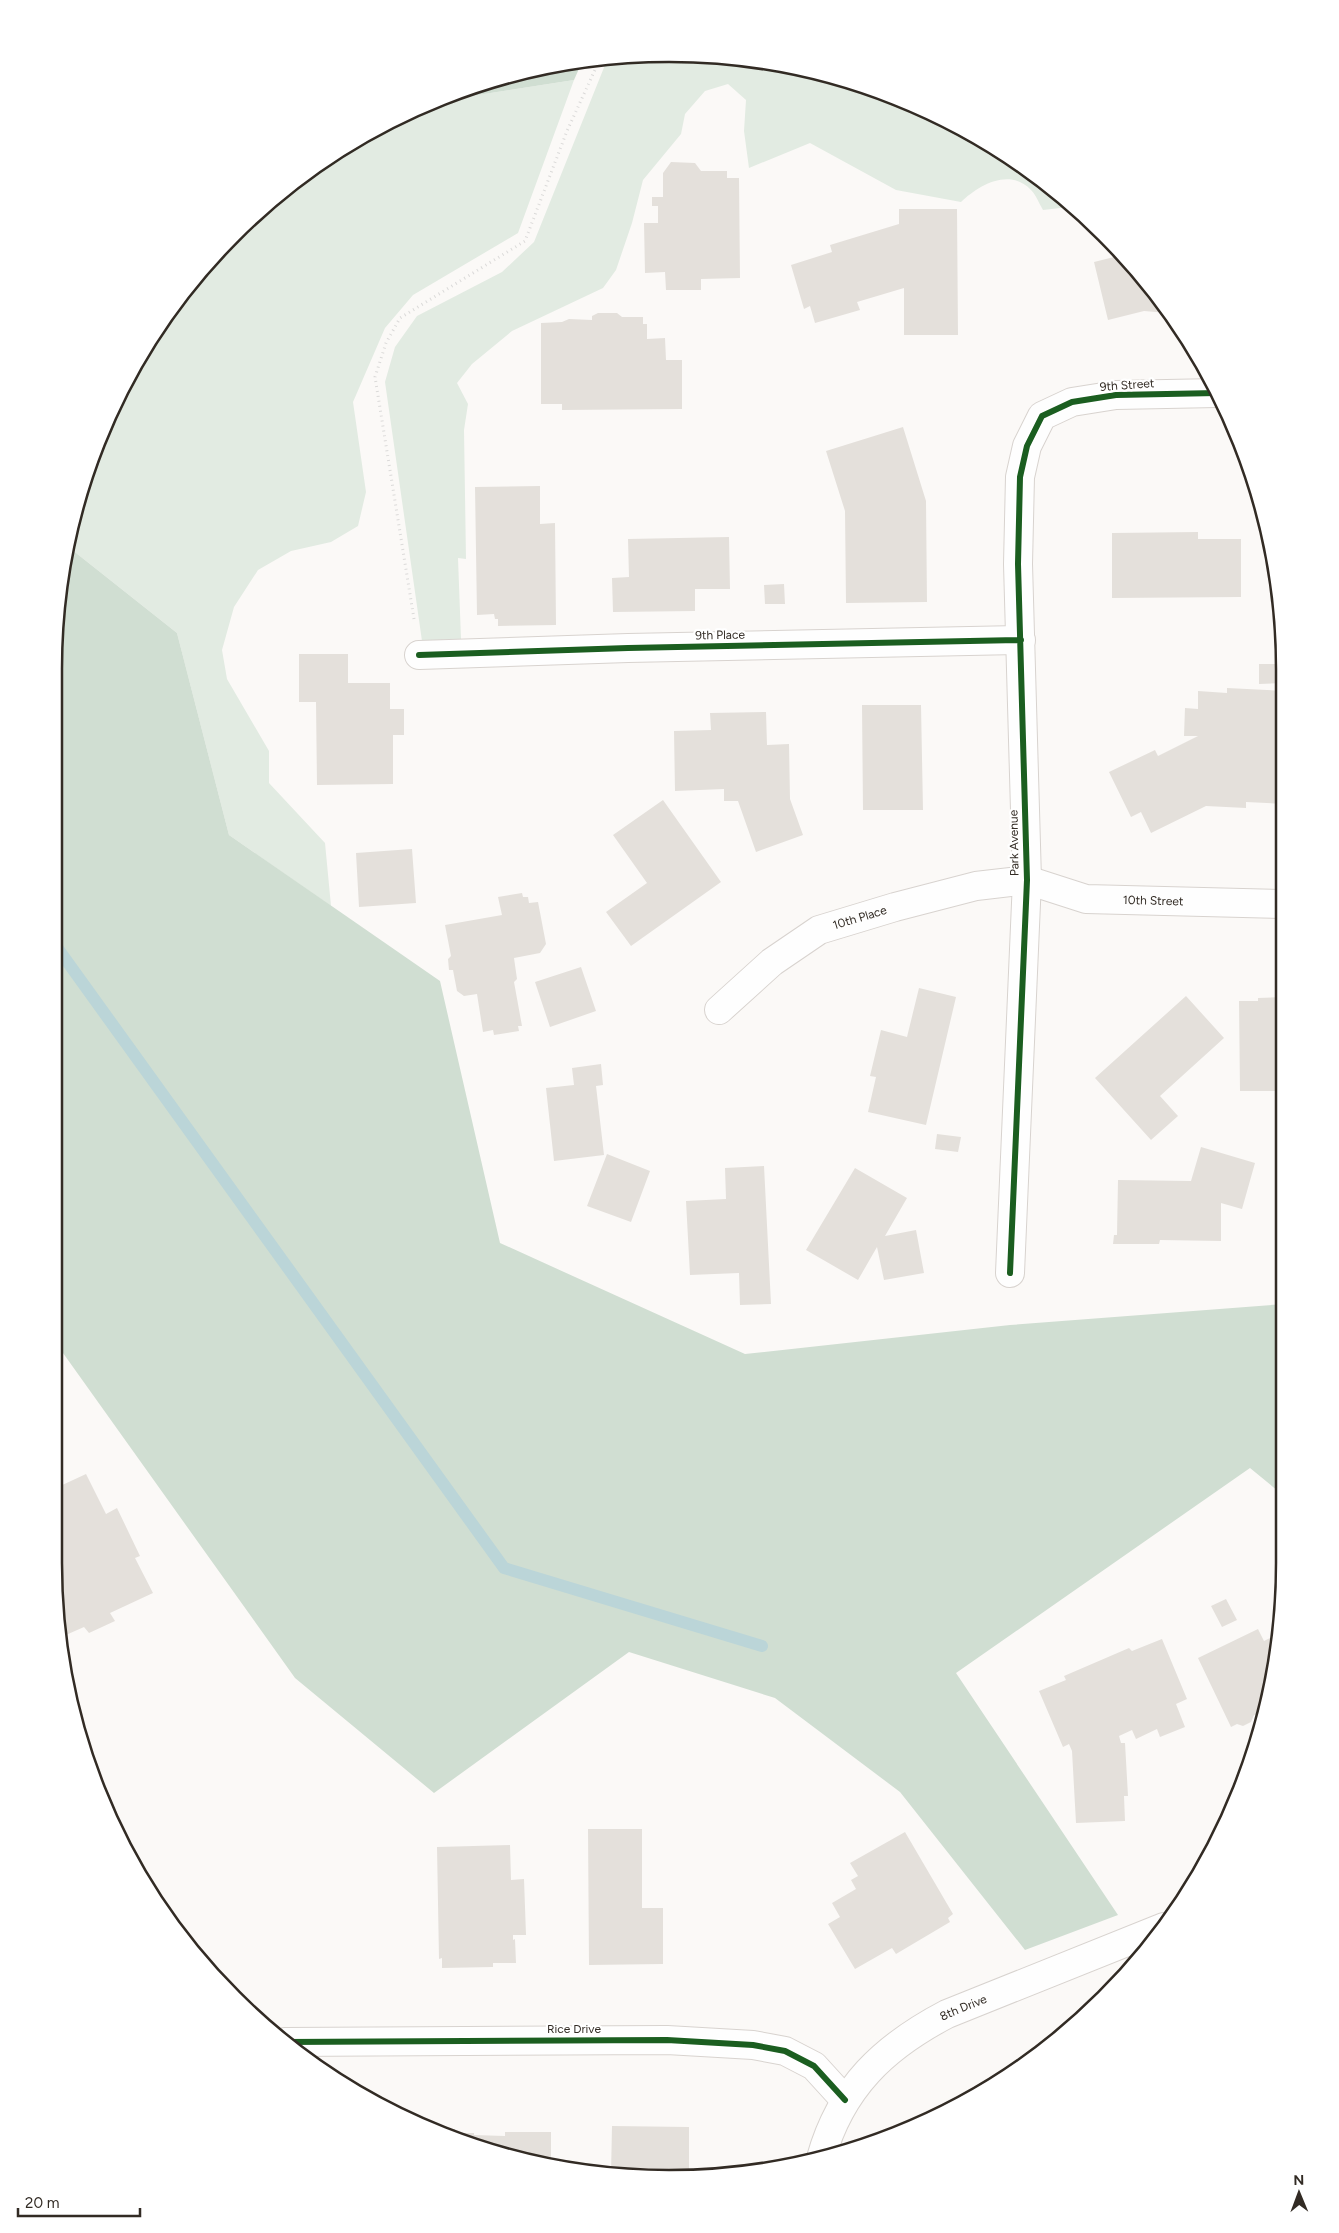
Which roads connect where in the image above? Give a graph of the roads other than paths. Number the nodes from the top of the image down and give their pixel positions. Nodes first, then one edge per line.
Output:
1 (1210, 393) edge
2 (1042, 416) joint
3 (1020, 640) junction
4 (419, 655) road end
5 (1026, 880) junction
6 (1276, 904) edge
7 (719, 1010) dead end
8 (1010, 1273) dead end
9 (1152, 1932) edge
10 (296, 2042) edge
11 (845, 2100) junction
12 (822, 2151) edge

1 - 2 street, 9th Street
2 - 3 street, Park Avenue
3 - 4 street, 9th Place
3 - 5 street, Park Avenue
5 - 6 street, 10th Street
5 - 7 street, 10th Place
5 - 8 street, Park Avenue
9 - 11 street, 8th Drive
10 - 11 street, Rice Drive
11 - 12 street, 8th Drive

